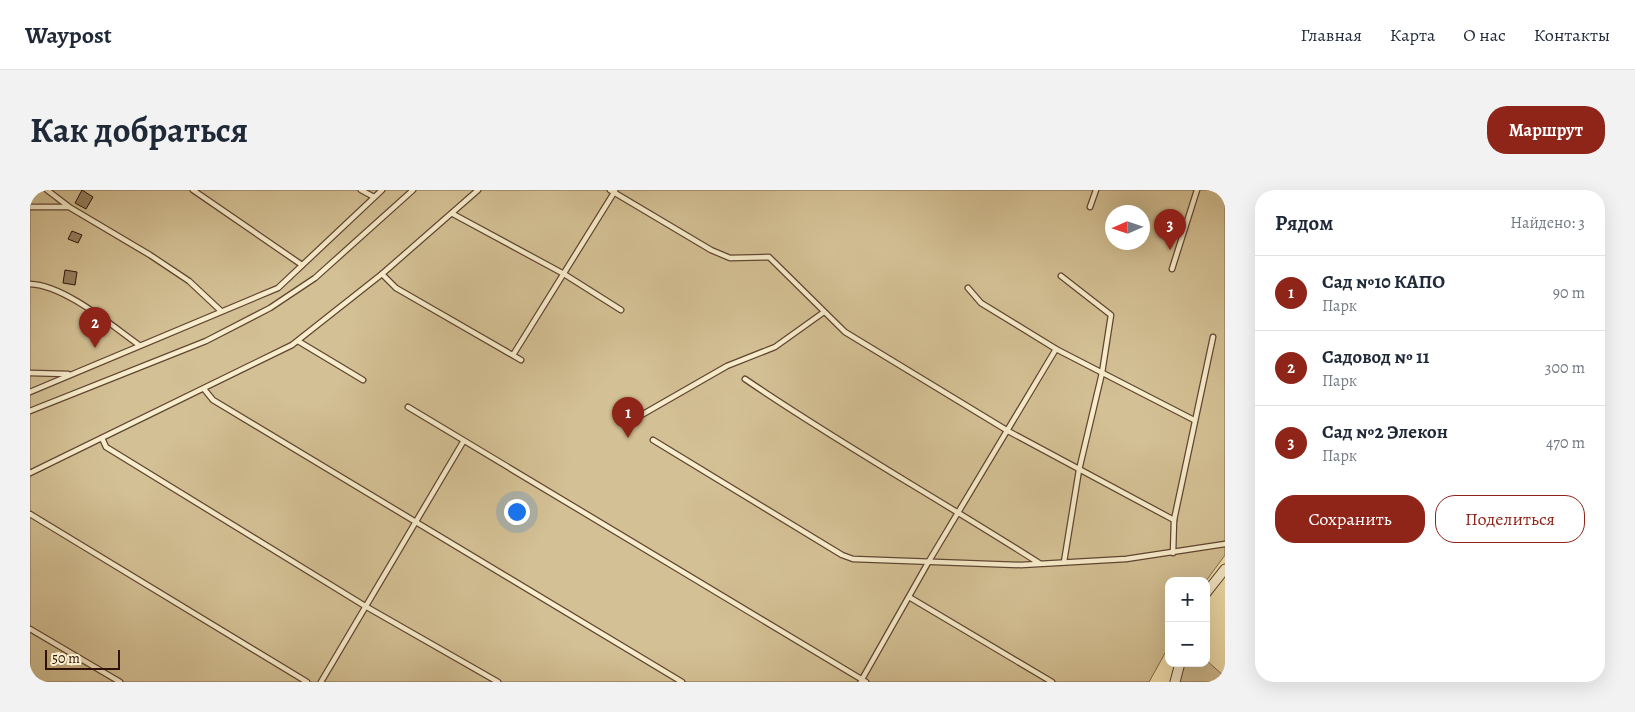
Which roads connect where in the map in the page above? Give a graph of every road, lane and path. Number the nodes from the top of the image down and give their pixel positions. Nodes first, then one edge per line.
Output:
1 (47, 190) edge
2 (193, 190) edge
3 (361, 190) edge
4 (382, 190) edge
5 (413, 190) edge
6 (478, 190) edge
7 (1096, 190) edge
8 (1197, 190) edge
9 (613, 191) edge
10 (374, 197) junction
11 (30, 207) edge
12 (70, 207) junction
13 (1090, 207) dead end
14 (453, 214) junction
15 (302, 265) junction
16 (1172, 269) dead end
17 (382, 274) junction
18 (564, 274) junction
19 (1062, 276) dead end
20 (30, 284) edge
21 (968, 288) dead end
22 (621, 310) dead end
23 (221, 312) junction
24 (824, 312) junction
25 (1213, 337) dead end
26 (298, 341) junction
27 (139, 345) junction
28 (1056, 349) junction
29 (514, 355) junction
30 (521, 360) dead end
31 (30, 373) edge
32 (1102, 373) junction
33 (70, 374) junction
34 (745, 378) dead end
35 (363, 380) dead end
36 (204, 389) junction
37 (30, 392) edge
38 (408, 408) dead end
39 (30, 411) edge
40 (1194, 420) junction
41 (631, 421) dead end
42 (1008, 431) junction
43 (102, 438) junction
44 (653, 440) dead end
45 (463, 442) junction
46 (1080, 470) junction
47 (30, 474) edge
48 (960, 512) junction
49 (30, 514) edge
50 (1174, 520) junction
51 (417, 522) junction
52 (1225, 544) edge
53 (1173, 552) junction
54 (929, 561) junction
55 (1064, 562) junction
56 (1040, 564) junction
57 (1225, 569) edge
58 (1210, 589) edge
59 (909, 597) junction
60 (365, 606) junction
61 (30, 629) edge
62 (1179, 667) edge
63 (863, 681) edge
64 (120, 682) edge
65 (307, 682) edge
66 (321, 682) edge
67 (498, 682) edge
68 (682, 682) edge
69 (1052, 682) edge
70 (1175, 682) edge

1 - 12 lane
2 - 15 lane
3 - 10 lane
4 - 10 lane
5 - 39 lane
6 - 14 lane
7 - 13 lane
8 - 16 lane
9 - 18 lane
9 - 24 lane
10 - 15 lane
11 - 12 lane
12 - 23 lane
14 - 17 lane
14 - 18 lane
15 - 23 lane
17 - 26 lane
17 - 29 lane
18 - 22 lane
18 - 29 lane
19 - 32 lane
20 - 27 lane
21 - 28 lane
23 - 27 lane
24 - 41 lane
24 - 42 lane
25 - 40 lane
26 - 35 lane
26 - 36 lane
27 - 33 lane
28 - 32 lane
28 - 42 lane
29 - 30 lane
31 - 33 lane
32 - 40 lane
32 - 46 lane
33 - 37 lane
34 - 48 lane
36 - 43 lane
36 - 51 lane
38 - 45 lane
40 - 50 lane
42 - 46 lane
42 - 48 lane
43 - 47 lane
43 - 60 lane
44 - 54 lane
45 - 51 lane
45 - 63 lane
46 - 50 lane
46 - 55 lane
48 - 54 lane
48 - 56 lane
49 - 65 lane
50 - 53 lane
51 - 60 lane
51 - 68 lane
52 - 53 lane
53 - 55 lane
54 - 56 lane
54 - 59 lane
55 - 56 lane
57 - 58 street
59 - 63 lane
59 - 69 lane
60 - 66 lane
60 - 67 lane
61 - 64 lane
62 - 70 street

